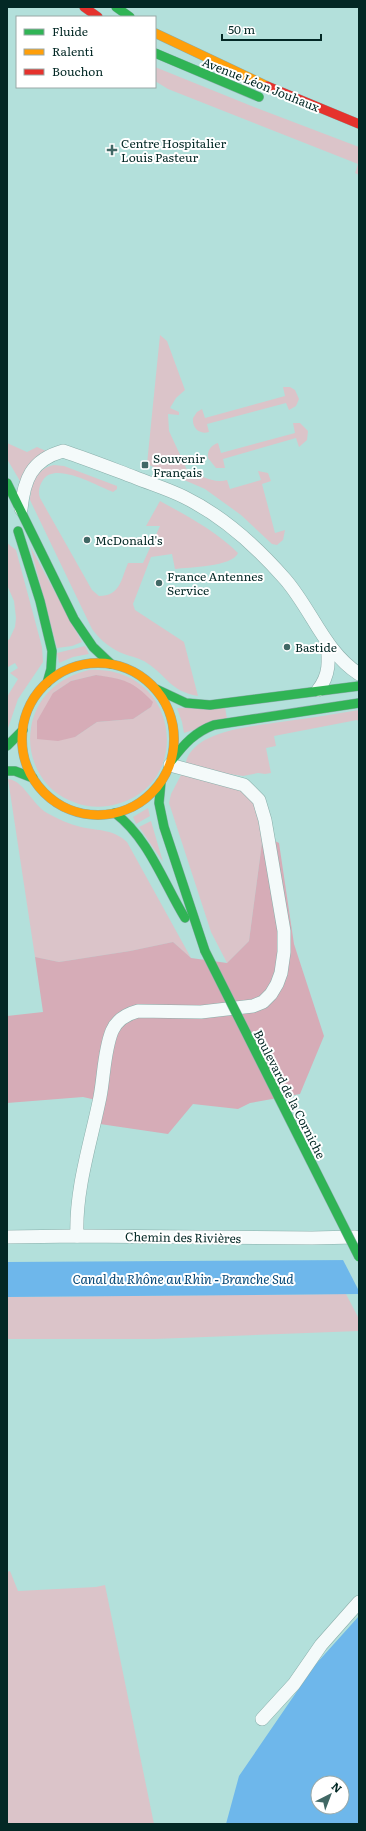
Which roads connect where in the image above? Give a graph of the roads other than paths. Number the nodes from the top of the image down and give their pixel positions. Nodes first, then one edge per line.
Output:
1 (84, 7) edge
2 (116, 7) edge
3 (97, 16) edge
4 (129, 16) edge
5 (156, 34) edge
6 (156, 52) edge
7 (267, 100) dead end
8 (359, 124) edge
9 (7, 483) edge
10 (21, 511) junction
11 (14, 523) dead end
12 (7, 535) edge
13 (23, 546) junction
14 (327, 642) junction
15 (111, 664) junction
16 (359, 674) edge
17 (47, 683) junction
18 (359, 686) edge
19 (156, 689) junction
20 (318, 690) junction
21 (359, 703) edge
22 (23, 730) junction
23 (7, 746) edge
24 (171, 762) junction
25 (7, 771) edge
26 (33, 778) junction
27 (161, 782) junction
28 (115, 813) junction
29 (200, 942) junction
30 (77, 1236) junction
31 (359, 1236) edge
32 (7, 1237) edge
33 (359, 1257) edge
34 (359, 1602) edge
35 (262, 1719) dead end

1 - 3 main road
2 - 4 main road
5 - 8 main road
6 - 7 main road, Avenue Léon Jouhaux
9 - 10 main road
10 - 14 street
10 - 15 main road
11 - 13 main road
12 - 13 street
13 - 17 main road
14 - 16 street
14 - 20 street
15 - 17 main road
15 - 19 main road
17 - 22 main road
18 - 20 main road
19 - 20 main road
19 - 24 main road
21 - 24 main road
22 - 23 main road
22 - 26 main road
24 - 27 main road
24 - 30 street
25 - 26 main road
26 - 28 main road
27 - 28 main road
27 - 29 main road, Boulevard de la Corniche
28 - 29 main road, Boulevard de la Corniche
29 - 33 main road, Boulevard de la Corniche, bridge
30 - 31 street, Chemin des Rivières
30 - 32 street, Chemin des Rivières
34 - 35 street

